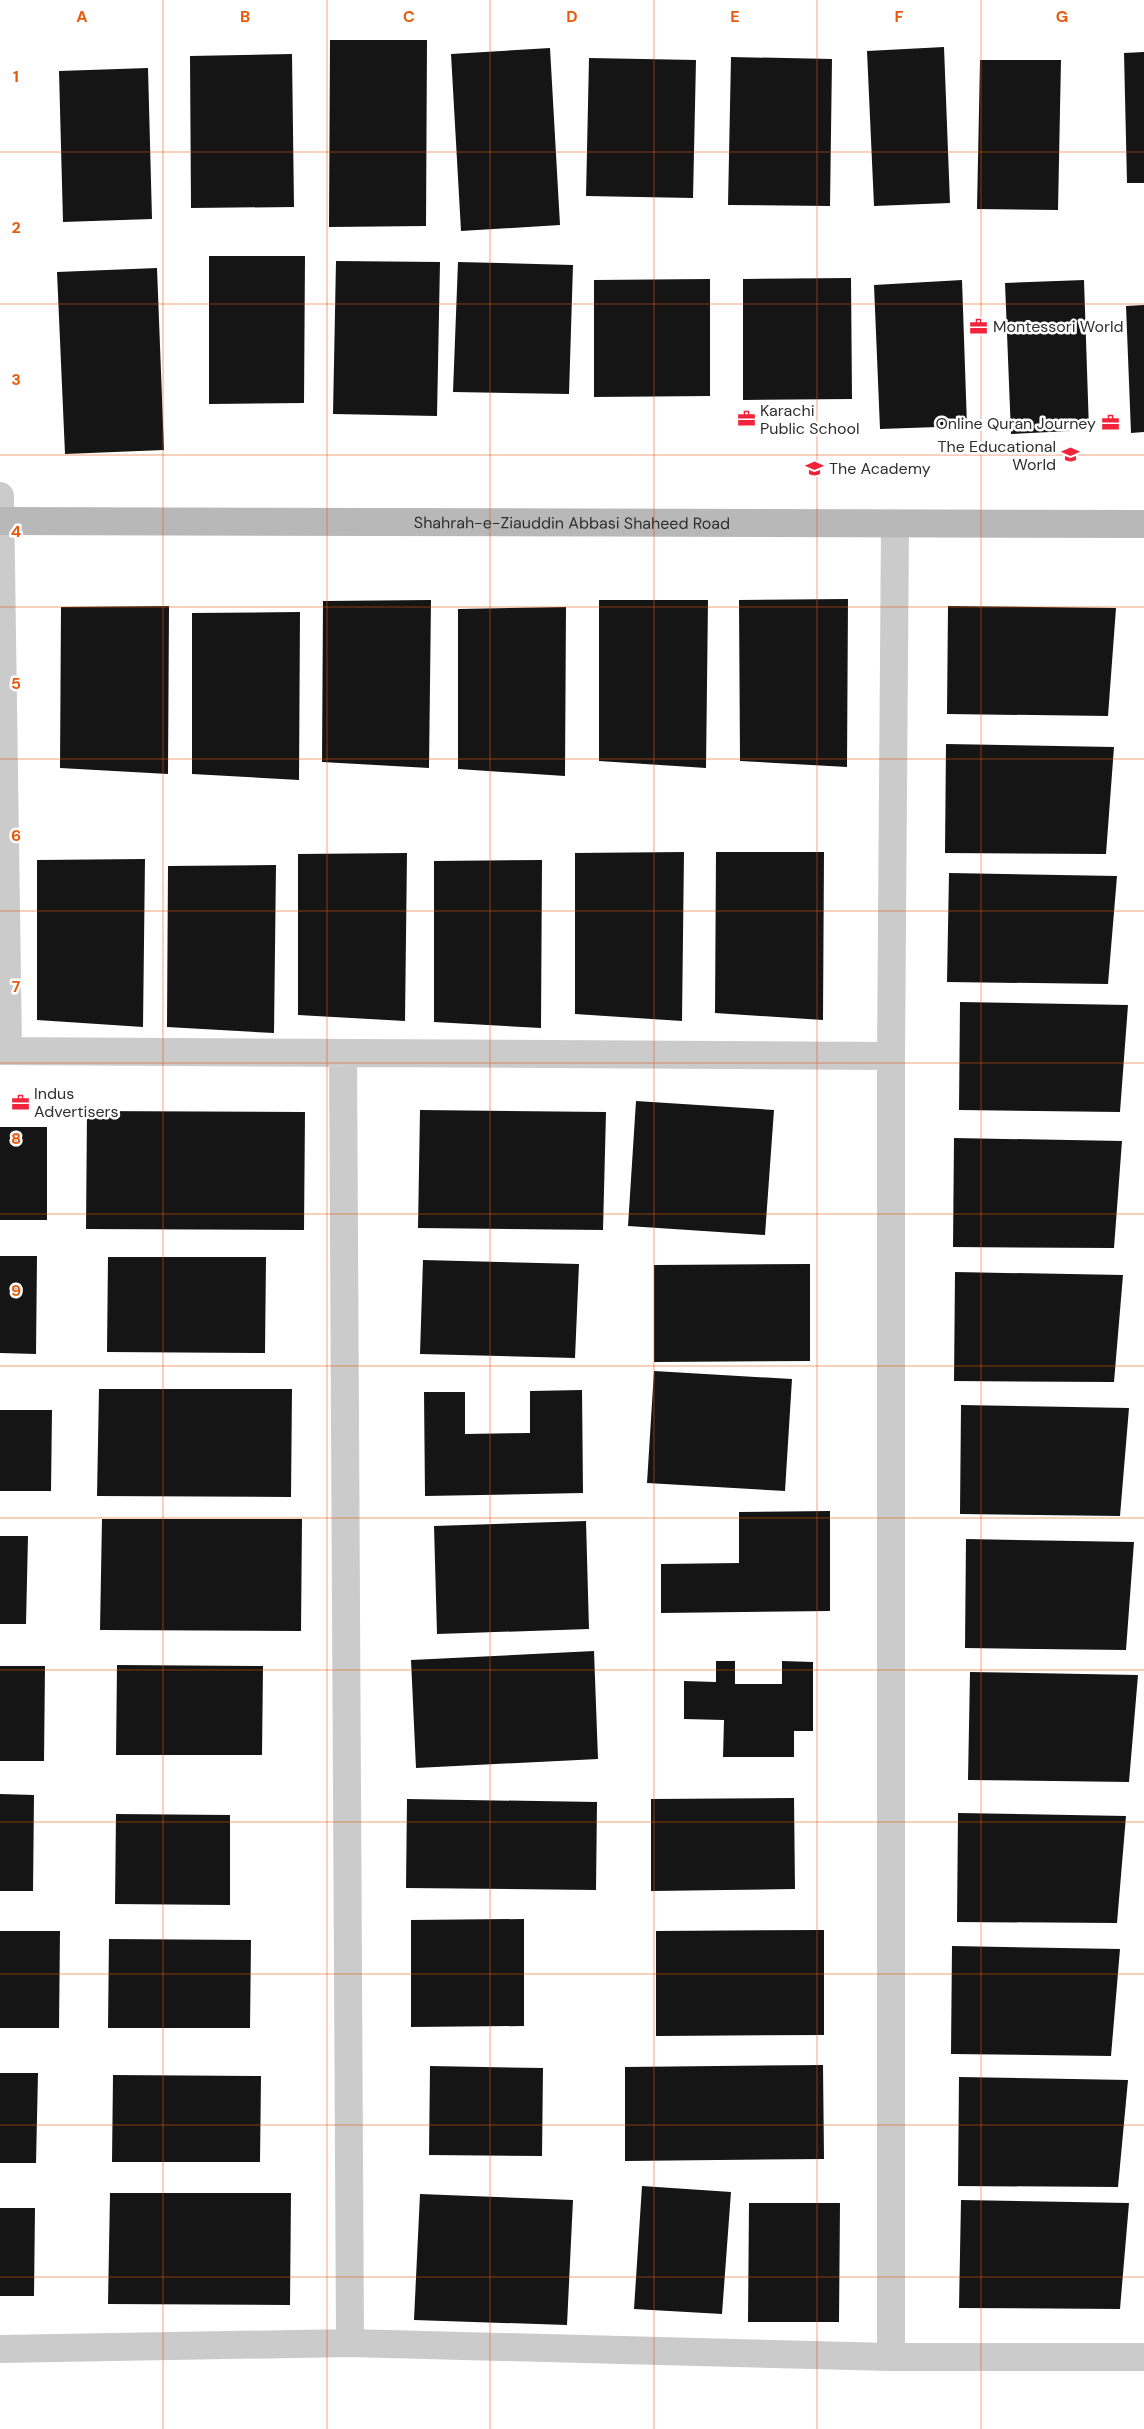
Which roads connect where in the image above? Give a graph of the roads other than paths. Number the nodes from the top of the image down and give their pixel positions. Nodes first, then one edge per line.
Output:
1 (0, 496) edge
2 (0, 521) edge
3 (895, 524) junction
4 (1144, 524) edge
5 (4, 1051) edge
6 (343, 1053) junction
7 (891, 1056) junction
8 (350, 2343) junction
9 (0, 2349) edge
10 (891, 2357) junction
11 (1144, 2357) edge

1 - 2 street
2 - 3 street, Shahrah-e-Ziauddin Abbasi Shaheed Road
2 - 5 street
3 - 4 street, Shahrah-e-Ziauddin Abbasi Shaheed Road
3 - 7 street
5 - 6 street
6 - 7 street
6 - 8 street
7 - 10 street
8 - 9 street
8 - 10 street
10 - 11 street

